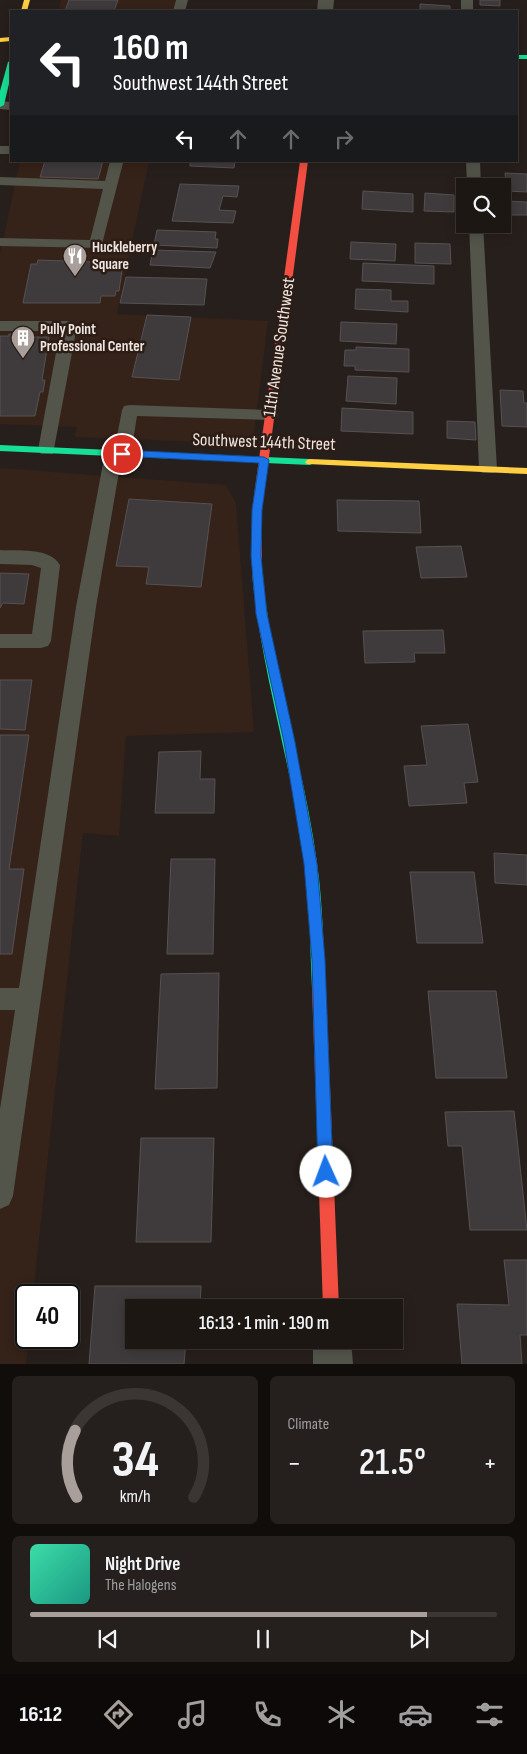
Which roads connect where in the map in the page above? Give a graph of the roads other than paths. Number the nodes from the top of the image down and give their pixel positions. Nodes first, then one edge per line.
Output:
1 (9, 78) edge
2 (0, 105) edge
3 (304, 162) edge
4 (473, 162) edge
5 (116, 164) dead end
6 (474, 178) edge
7 (0, 181) edge
8 (111, 185) junction
9 (476, 233) edge
10 (0, 242) edge
11 (0, 326) edge
12 (270, 415) junction
13 (0, 448) edge
14 (47, 450) junction
15 (118, 453) junction
16 (264, 460) junction
17 (488, 469) junction
18 (527, 471) edge
19 (0, 557) edge
20 (0, 641) edge
21 (0, 999) edge
22 (29, 999) junction
23 (0, 1196) edge
24 (331, 1299) edge
25 (332, 1349) edge
26 (333, 1364) edge

1 - 2 street
3 - 12 street, 11th Avenue Southwest
4 - 6 lane
5 - 8 lane
7 - 8 lane
8 - 10 lane
9 - 17 lane
11 - 14 lane
12 - 15 lane
12 - 16 street, 11th Avenue Southwest
13 - 14 street, Southwest 144th Street
14 - 15 street, Southwest 144th Street
15 - 16 street, Southwest 144th Street
15 - 22 lane
16 - 17 street, Southwest 144th Street
16 - 24 street, 11th Avenue Southwest
17 - 18 street, Southwest 144th Street
19 - 20 lane
21 - 22 lane
22 - 23 lane
25 - 26 street

